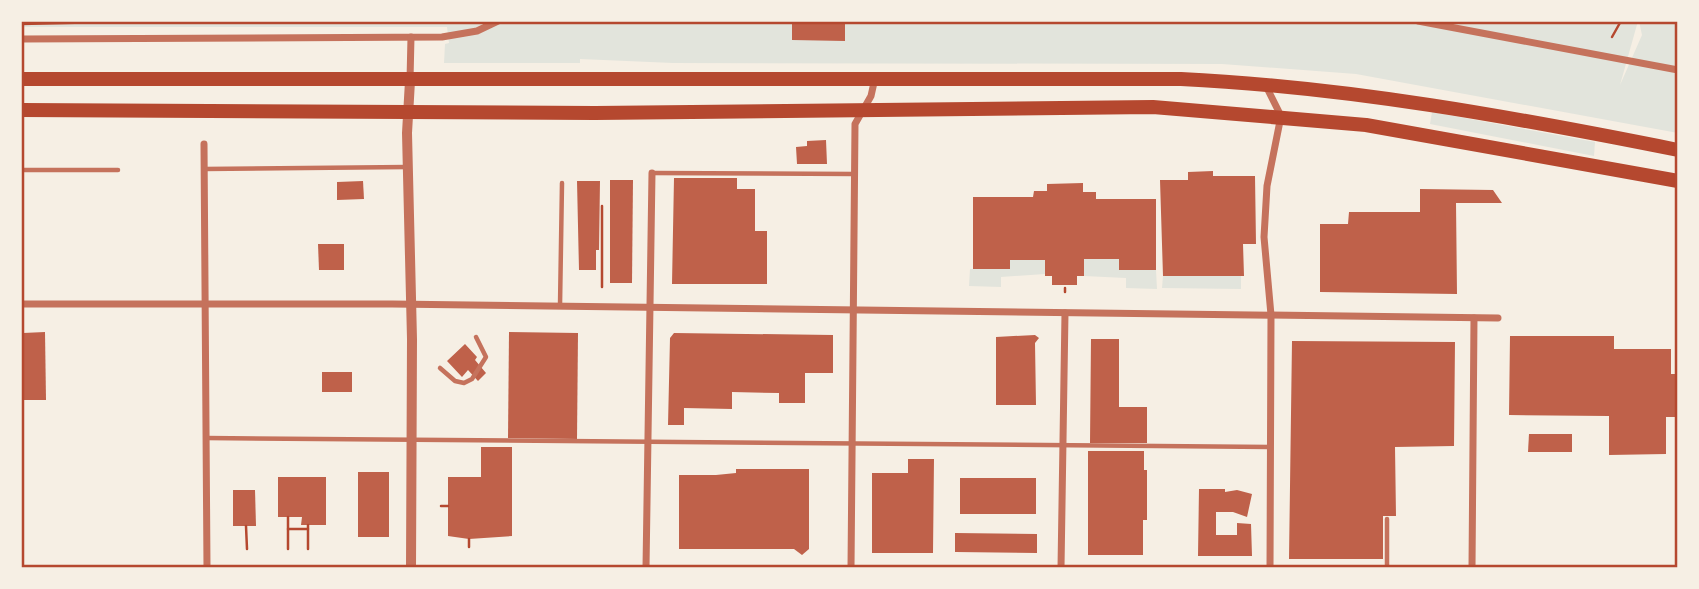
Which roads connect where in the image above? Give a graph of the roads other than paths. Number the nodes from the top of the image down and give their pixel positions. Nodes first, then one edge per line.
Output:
1 (498, 21) edge
2 (1418, 21) edge
3 (411, 37) junction
4 (21, 38) edge
5 (1678, 70) edge
6 (875, 78) junction
7 (21, 79) edge
8 (410, 81) junction
9 (1264, 83) junction
10 (861, 108) junction
11 (21, 110) edge
12 (408, 110) junction
13 (1281, 116) junction
14 (204, 144) dead end
15 (1678, 149) edge
16 (407, 167) junction
17 (204, 169) junction
18 (21, 170) edge
19 (118, 170) dead end
20 (652, 173) joint
21 (856, 174) junction
22 (1678, 181) edge
23 (562, 183) dead end
24 (21, 304) edge
25 (411, 304) junction
26 (206, 305) junction
27 (560, 306) junction
28 (651, 308) junction
29 (854, 311) junction
30 (1065, 313) junction
31 (1271, 315) junction
32 (1474, 318) junction
33 (1498, 318) dead end
34 (476, 337) dead end
35 (440, 368) dead end
36 (206, 438) junction
37 (410, 438) junction
38 (648, 442) junction
39 (852, 443) junction
40 (1062, 446) junction
41 (1271, 447) junction
42 (1387, 519) dead end
43 (207, 568) edge
44 (411, 568) edge
45 (646, 568) edge
46 (851, 568) edge
47 (1061, 568) edge
48 (1270, 568) edge
49 (1387, 568) edge
50 (1472, 568) edge

1 - 3 street
2 - 5 street
3 - 4 street
3 - 8 street
6 - 8 highway
6 - 9 highway
6 - 10 street
7 - 8 highway
8 - 12 street
9 - 13 street
9 - 15 highway
10 - 12 highway
10 - 13 highway
10 - 21 street
11 - 12 highway
12 - 16 street
13 - 22 highway
13 - 31 street
14 - 17 street
16 - 17 lane
16 - 25 street
17 - 26 street
18 - 19 lane
20 - 21 lane
20 - 28 street
21 - 29 street
23 - 27 lane
24 - 26 street
25 - 26 street
25 - 27 street
25 - 37 street
26 - 36 street
27 - 28 street
28 - 29 street
28 - 38 street
29 - 30 street
29 - 39 street
30 - 31 street
30 - 40 street
31 - 32 street
31 - 41 street
32 - 33 street
32 - 50 street
34 - 35 lane
36 - 37 lane
36 - 43 street
37 - 38 lane
37 - 44 street
38 - 39 lane
38 - 45 street
39 - 40 lane
39 - 46 street
40 - 41 lane
40 - 47 street
41 - 48 street
42 - 49 lane

